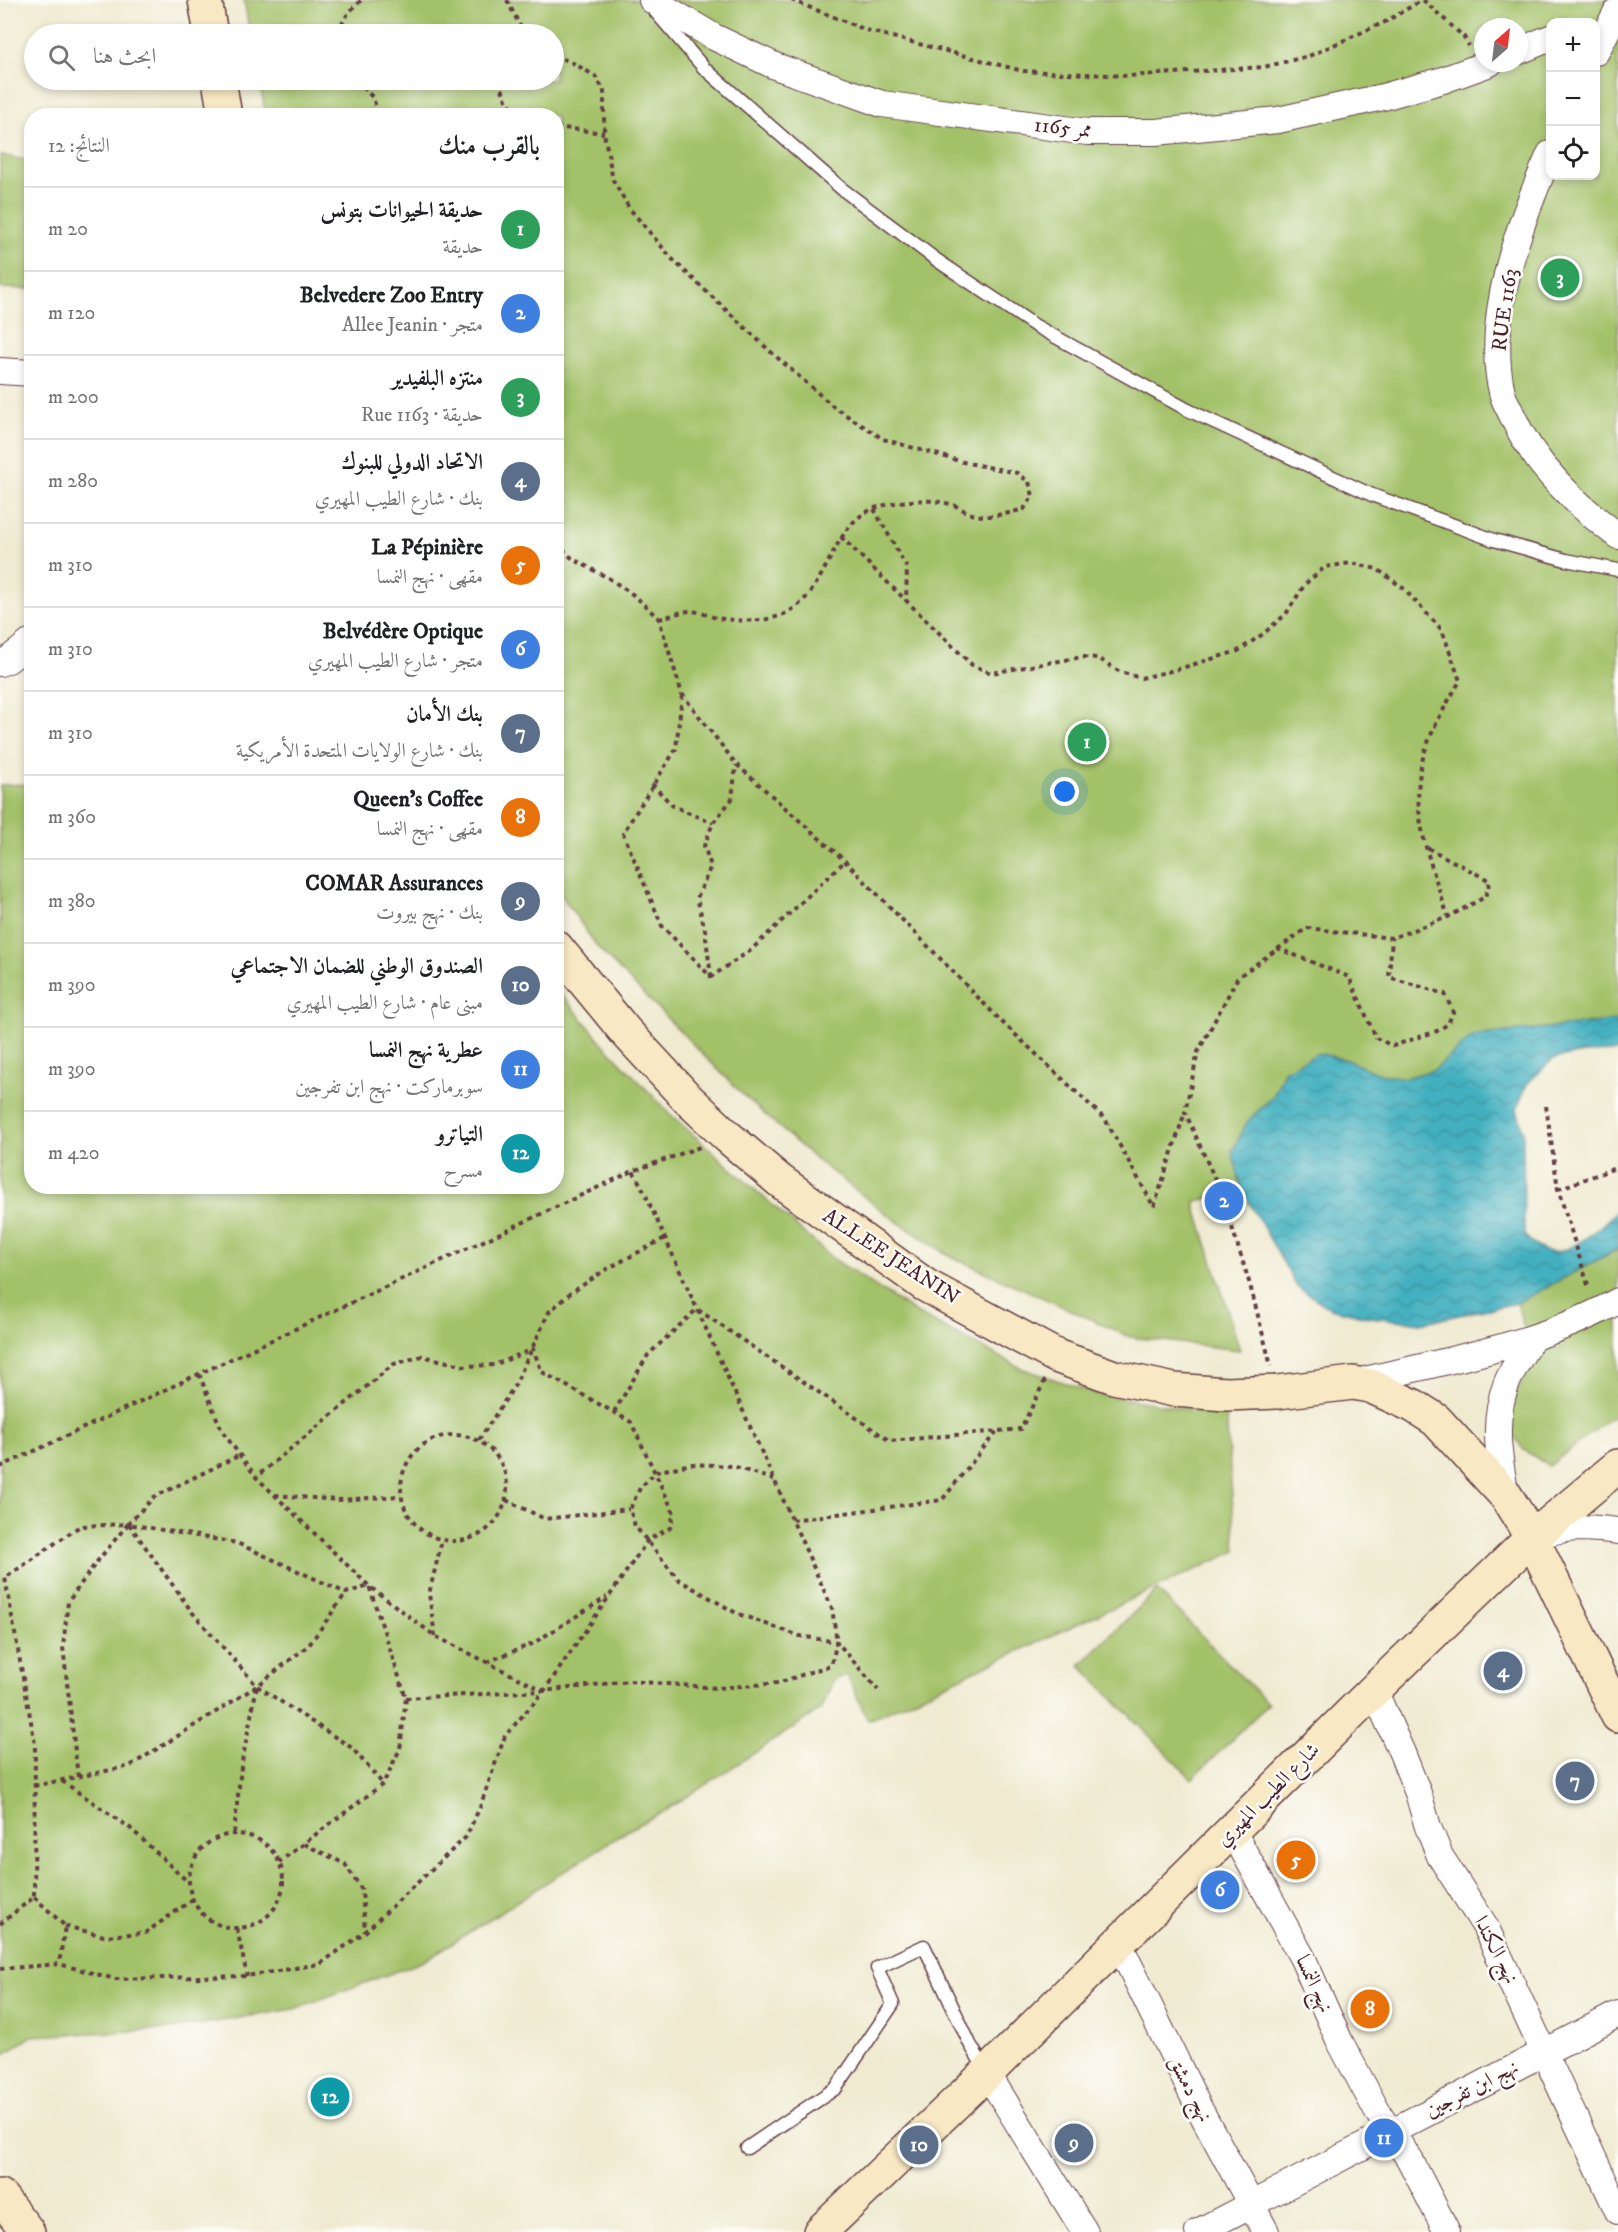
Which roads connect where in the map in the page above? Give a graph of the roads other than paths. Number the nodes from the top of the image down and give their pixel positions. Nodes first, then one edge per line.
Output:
1 (205, 0) edge
2 (645, 0) edge
3 (652, 0) edge
4 (1618, 11) edge
5 (1600, 18) edge
6 (209, 24) edge
7 (1546, 40) edge
8 (1600, 45) edge
9 (1528, 47) edge
10 (1474, 69) edge
11 (221, 90) edge
12 (224, 108) edge
13 (1546, 166) edge
14 (0, 371) edge
15 (24, 372) edge
16 (1618, 536) edge
17 (1618, 570) edge
18 (24, 647) edge
19 (0, 663) edge
20 (564, 957) edge
21 (1618, 1301) edge
22 (1531, 1340) junction
23 (1353, 1383) junction
24 (1618, 1466) edge
25 (1506, 1496) junction
26 (1618, 1531) edge
27 (1532, 1538) junction
28 (1374, 1690) junction
29 (1618, 1716) edge
30 (1232, 1830) junction
31 (1119, 1944) junction
32 (1618, 2014) edge
33 (1545, 2053) junction
34 (987, 2073) junction
35 (1391, 2130) junction
36 (747, 2148) dead end
37 (0, 2196) edge
38 (1252, 2205) junction
39 (1618, 2211) edge
40 (28, 2232) edge
41 (820, 2232) edge
42 (1085, 2232) edge
43 (1198, 2232) edge
44 (1266, 2232) edge
45 (1447, 2232) edge

1 - 6 main road
2 - 17 lane
3 - 10 street, ممر 1165
4 - 5 street
4 - 8 street
7 - 9 street
11 - 12 main road
13 - 16 street, RUE 1163
14 - 15 street
18 - 19 street
20 - 23 main road, ALLEE JEANIN
21 - 22 street
22 - 23 street
22 - 25 street
23 - 25 main road
24 - 27 main road, شارع الطيب المهيري
25 - 27 main road
26 - 27 street
27 - 28 main road, شارع الطيب المهيري
27 - 29 main road
28 - 30 main road, شارع الطيب المهيري
28 - 33 street, نهج الكندا
30 - 31 main road, شارع الطيب المهيري
30 - 35 street, نهج النمسا
31 - 34 main road, شارع الطيب المهيري
31 - 38 street, نهج دمشق
32 - 33 street, نهج ابن تفرجين
33 - 35 street, نهج ابن تفرجين
33 - 39 street, نهج الكندا
34 - 36 lane
34 - 41 main road, شارع الطيب المهيري
34 - 42 street
35 - 38 street, نهج ابن تفرجين
35 - 45 street, نهج النمسا
37 - 40 main road
38 - 43 street, نهج ابن تفرجين
38 - 44 street, نهج دمشق

